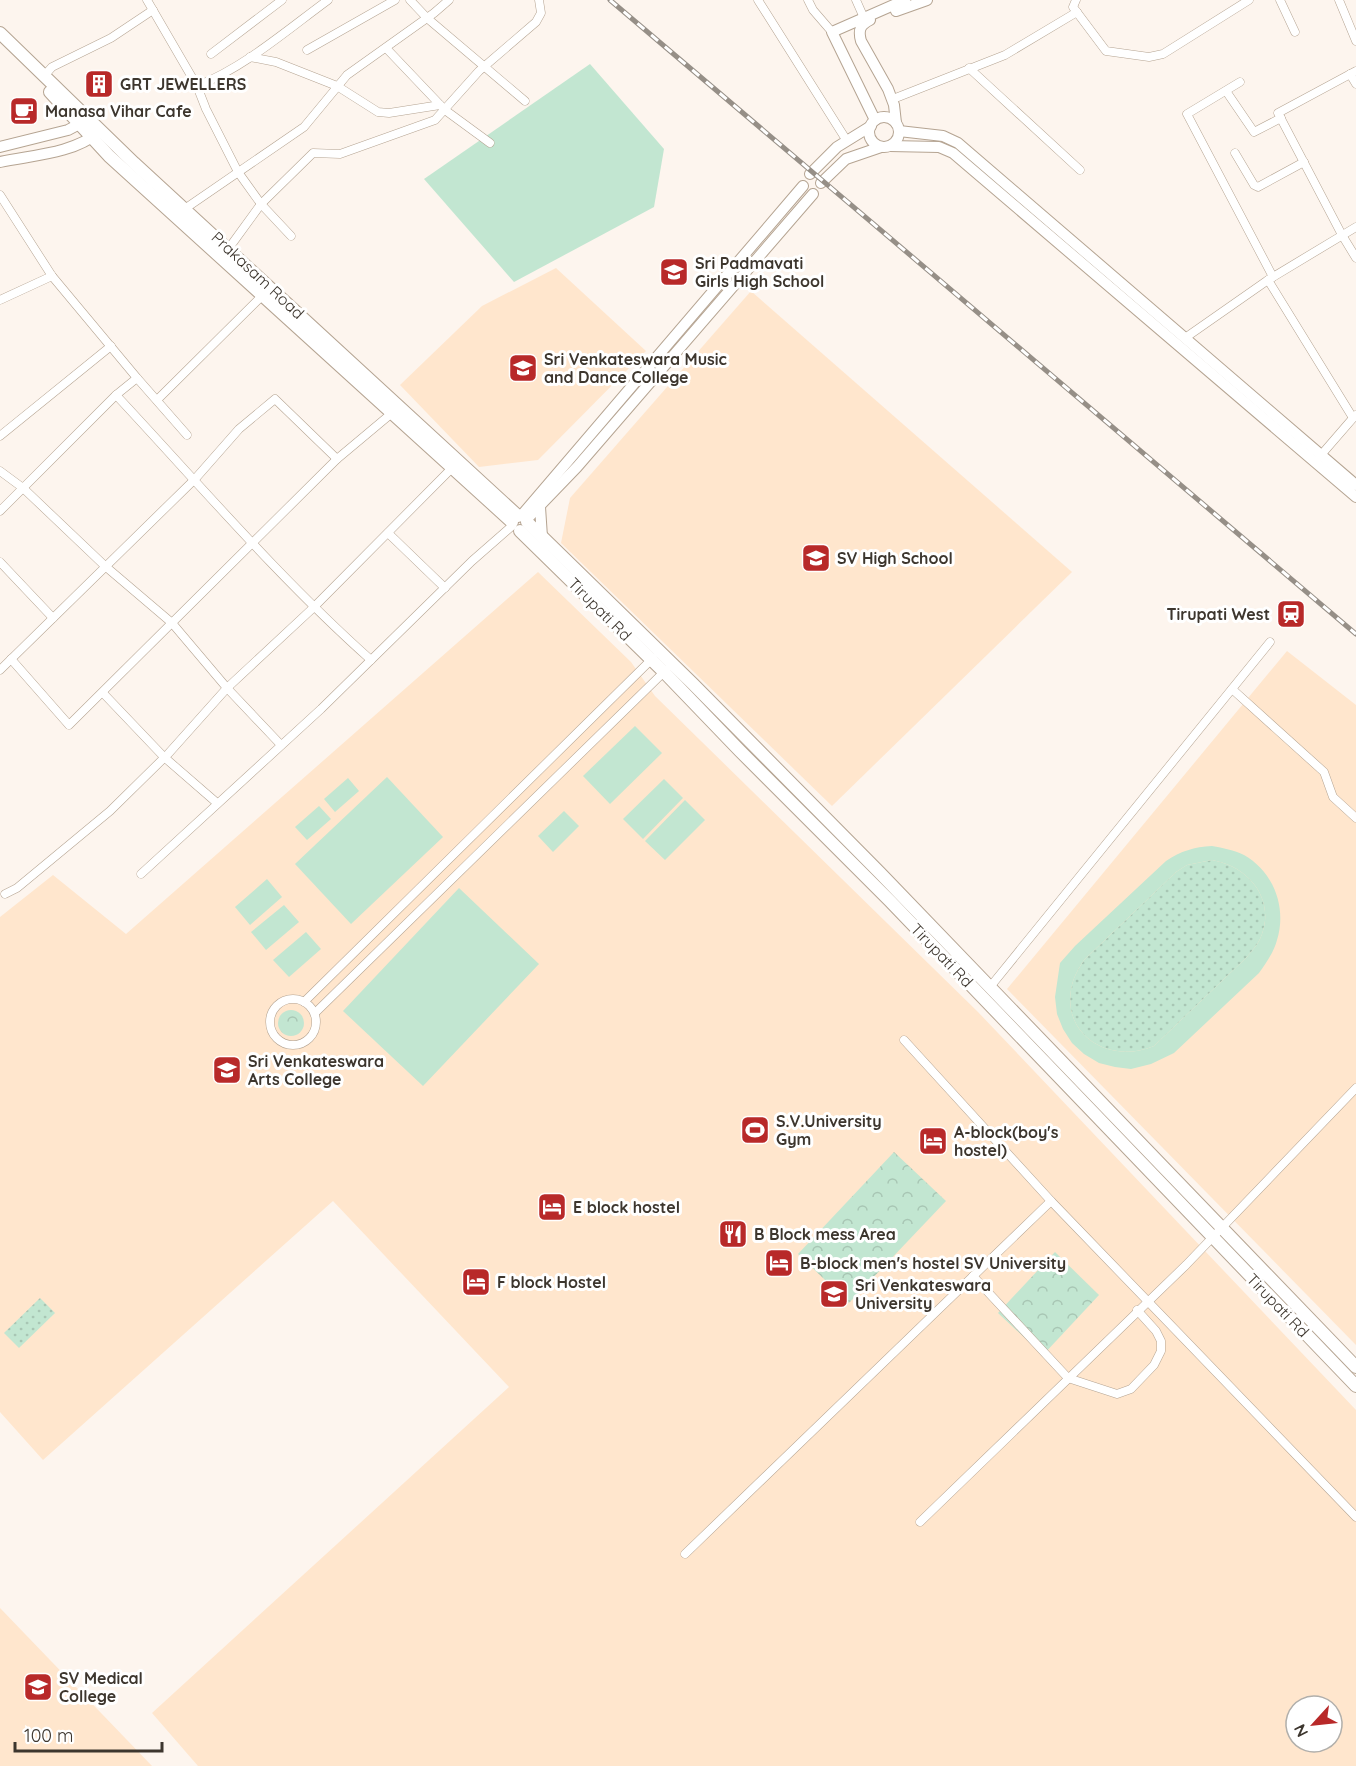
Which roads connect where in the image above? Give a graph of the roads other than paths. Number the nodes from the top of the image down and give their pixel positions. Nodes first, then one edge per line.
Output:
1 (147, 0) edge
2 (282, 0) edge
3 (328, 0) edge
4 (395, 0) edge
5 (410, 0) edge
6 (449, 0) edge
7 (539, 0) edge
8 (758, 0) edge
9 (808, 0) edge
10 (856, 0) edge
11 (905, 0) edge
12 (927, 0) edge
13 (1076, 0) edge
14 (1249, 0) edge
15 (1280, 0) edge
16 (1339, 0) edge
17 (153, 10) junction
18 (1077, 12) junction
19 (1346, 16) junction
20 (427, 18) junction
21 (864, 18) junction
22 (1356, 20) edge
23 (832, 32) junction
24 (1294, 32) dead end
25 (0, 33) edge
26 (1356, 42) edge
27 (0, 43) edge
28 (386, 48) junction
29 (307, 50) dead end
30 (211, 54) dead end
31 (250, 57) junction
32 (484, 67) junction
33 (969, 68) junction
34 (1353, 72) edge
35 (44, 76) junction
36 (1240, 82) dead end
37 (1356, 84) edge
38 (197, 86) junction
39 (337, 86) junction
40 (1226, 90) junction
41 (893, 99) junction
42 (525, 101) dead end
43 (443, 108) junction
44 (1281, 118) junction
45 (84, 122) junction
46 (873, 123) junction
47 (898, 127) junction
48 (96, 135) junction
49 (847, 141) junction
50 (490, 143) dead end
51 (0, 147) edge
52 (885, 147) junction
53 (1235, 153) dead end
54 (0, 162) edge
55 (1304, 162) junction
56 (1080, 170) dead end
57 (238, 172) junction
58 (810, 174) dead end
59 (821, 183) dead end
60 (803, 186) dead end
61 (813, 194) dead end
62 (0, 195) edge
63 (261, 204) junction
64 (186, 208) junction
65 (1356, 227) edge
66 (1342, 235) junction
67 (291, 236) dead end
68 (229, 248) junction
69 (1356, 258) edge
70 (52, 276) junction
71 (1270, 278) junction
72 (263, 295) junction
73 (1, 297) edge
74 (1185, 338) junction
75 (111, 346) junction
76 (137, 378) junction
77 (116, 395) junction
78 (157, 400) junction
79 (392, 413) junction
80 (1354, 416) edge
81 (187, 435) dead end
82 (0, 436) edge
83 (1321, 455) junction
84 (337, 459) junction
85 (452, 468) junction
86 (0, 471) edge
87 (195, 479) junction
88 (1356, 485) edge
89 (23, 488) junction
90 (1356, 497) edge
91 (540, 507) junction
92 (0, 511) edge
93 (519, 522) junction
94 (388, 533) junction
95 (542, 537) junction
96 (252, 545) junction
97 (0, 561) edge
98 (105, 566) junction
99 (445, 588) junction
100 (313, 608) junction
101 (53, 618) junction
102 (172, 623) junction
103 (1270, 642) dead end
104 (655, 656) junction
105 (11, 659) junction
106 (371, 660) junction
107 (668, 668) junction
108 (0, 670) edge
109 (228, 688) junction
110 (1232, 689) junction
111 (103, 693) junction
112 (281, 745) junction
113 (164, 757) junction
114 (218, 803) junction
115 (1356, 818) edge
116 (141, 874) dead end
117 (2, 894) edge
118 (895, 897) junction
119 (990, 987) junction
120 (304, 1002) junction
121 (315, 1012) junction
122 (904, 1040) dead end
123 (1356, 1088) edge
124 (1051, 1201) junction
125 (1217, 1233) junction
126 (973, 1276) junction
127 (1147, 1300) junction
128 (1137, 1311) junction
129 (1356, 1367) edge
130 (1068, 1378) junction
131 (1356, 1386) edge
132 (1356, 1517) edge
133 (920, 1522) dead end
134 (685, 1554) dead end

1 - 17 street
2 - 30 street
3 - 31 street
4 - 29 street
5 - 20 street
6 - 20 street
7 - 32 street
8 - 49 street
9 - 23 street
10 - 21 street
11 - 21 street
12 - 41 street
13 - 18 street
14 - 18 street
15 - 24 street
16 - 19 street
17 - 35 street
17 - 38 street
18 - 33 street
19 - 22 street
19 - 26 street
20 - 28 street
20 - 32 street
21 - 23 street
23 - 46 street
25 - 35 main road, Prakasam Road
27 - 45 main road, Prakasam Road
28 - 39 street
28 - 43 street
31 - 38 street
31 - 39 street
32 - 42 street
32 - 43 street
33 - 41 street
33 - 56 street
34 - 37 street
34 - 44 street
35 - 45 main road, Prakasam Road
36 - 40 street
38 - 57 street
39 - 43 street
39 - 57 street
40 - 44 street
40 - 71 street
41 - 47 street
43 - 50 street
43 - 63 street
44 - 55 street
45 - 48 main road, Prakasam Road
45 - 51 street
46 - 47 street
46 - 49 street
46 - 52 street
47 - 52 street
47 - 74 street
48 - 54 street
48 - 64 main road, Prakasam Road
48 - 72 main road, Prakasam Road
49 - 58 street
52 - 59 street
52 - 90 street
53 - 55 street
55 - 66 street
57 - 63 street
57 - 64 street
60 - 93 street
61 - 91 street
62 - 70 street
63 - 67 street
63 - 68 street
64 - 68 main road, Prakasam Road
65 - 66 street
66 - 69 street
66 - 71 street
68 - 93 main road, Prakasam Road
70 - 73 street
70 - 75 street
71 - 74 street
71 - 80 street
72 - 78 street
72 - 79 main road, Prakasam Road
74 - 83 street
75 - 76 street
75 - 82 street
76 - 77 street
76 - 78 street
77 - 87 street
77 - 89 street
78 - 81 street
79 - 84 street
79 - 85 main road, Prakasam Road
80 - 83 street
83 - 88 street
84 - 87 street
84 - 96 street
85 - 93 main road, Prakasam Road
85 - 94 street
86 - 89 street
87 - 96 street
87 - 98 street
89 - 92 street
89 - 98 street
91 - 93 street
91 - 95 street
93 - 95 main road, Tirupati Rd
93 - 99 street
93 - 104 main road, Tirupati Rd
94 - 99 street
94 - 100 street
95 - 104 main road, Tirupati Rd
96 - 100 street
96 - 102 street
97 - 101 street
98 - 101 street
98 - 102 street
99 - 106 street
100 - 106 street
100 - 109 street
101 - 105 street
102 - 109 street
102 - 111 street
103 - 110 street
104 - 107 main road, Tirupati Rd
104 - 120 street
105 - 108 street
105 - 111 street
106 - 112 street
107 - 118 main road, Tirupati Rd
107 - 121 street
109 - 112 street
109 - 113 street
110 - 115 street
110 - 119 street
111 - 113 street
112 - 114 street
113 - 114 street
113 - 117 street
114 - 116 street
118 - 119 main road, Tirupati Rd
118 - 125 main road, Tirupati Rd
119 - 125 main road, Tirupati Rd
120 - 121 street
120 - 121 street
122 - 124 street
123 - 125 street
124 - 126 street
124 - 127 street
125 - 127 street
125 - 129 main road, Tirupati Rd
125 - 131 main road, Tirupati Rd
126 - 130 street
126 - 134 street
127 - 128 street
127 - 132 street
128 - 130 street
128 - 130 street
130 - 133 street

